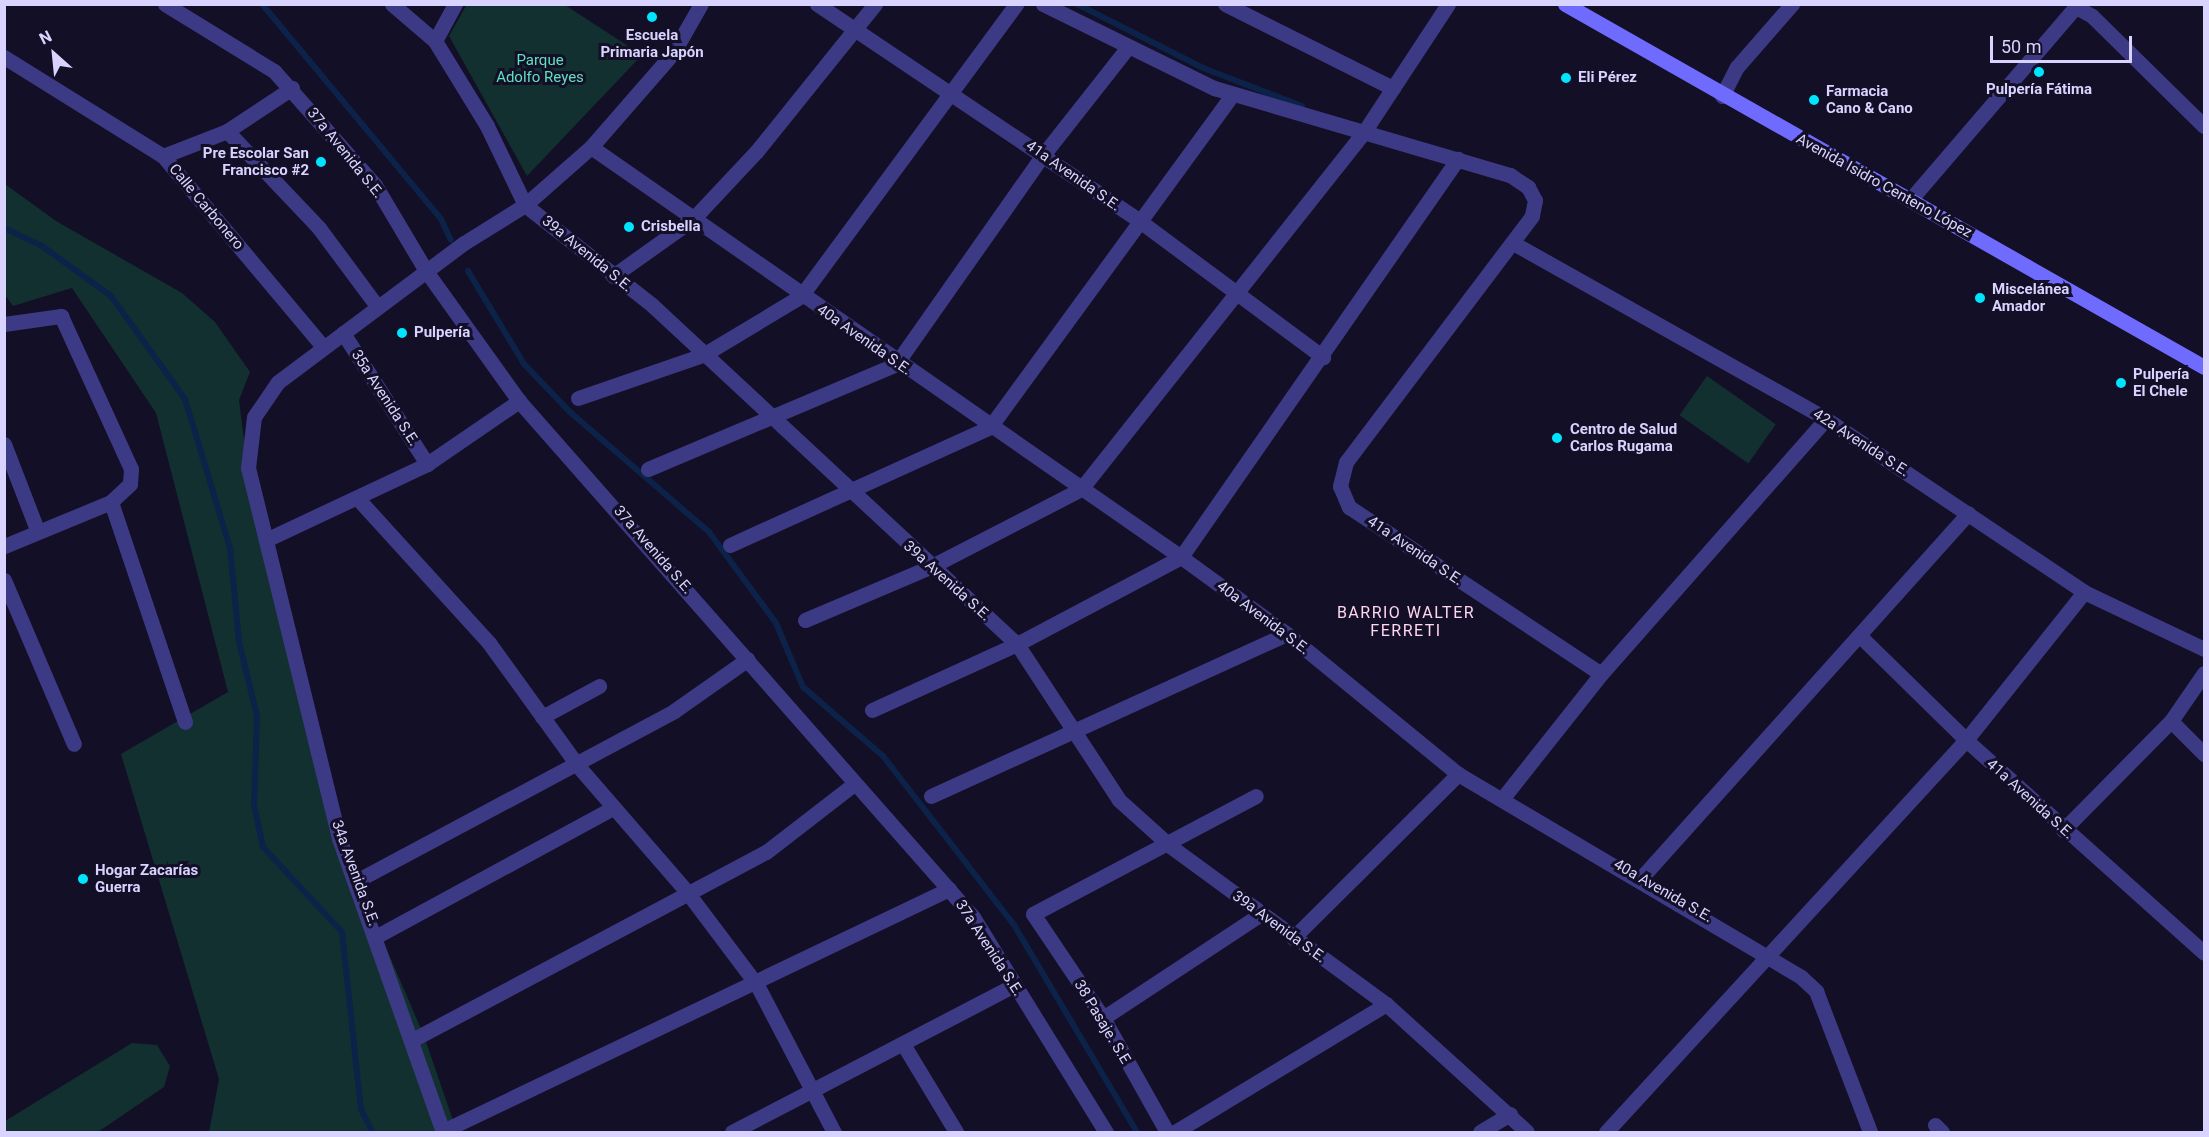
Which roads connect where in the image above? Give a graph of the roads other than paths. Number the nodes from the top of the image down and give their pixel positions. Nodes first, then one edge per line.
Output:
1 (165, 4) edge
2 (392, 4) edge
3 (455, 4) edge
4 (701, 4) edge
5 (818, 4) edge
6 (875, 4) edge
7 (1016, 4) edge
8 (1043, 4) edge
9 (1225, 4) edge
10 (1448, 4) edge
11 (1565, 4) edge
12 (1792, 4) edge
13 (2077, 6) edge
14 (855, 28) junction
15 (435, 41) junction
16 (1128, 47) junction
17 (4, 57) edge
18 (292, 88) junction
19 (1394, 88) junction
20 (949, 89) junction
21 (1233, 94) junction
22 (1722, 96) junction
23 (2205, 126) edge
24 (227, 131) junction
25 (1362, 135) junction
26 (591, 147) junction
27 (1043, 155) junction
28 (163, 156) junction
29 (1458, 159) junction
30 (1910, 200) junction
31 (525, 204) junction
32 (693, 219) junction
33 (1141, 222) junction
34 (1513, 243) junction
35 (426, 271) junction
36 (613, 276) junction
37 (1239, 294) junction
38 (801, 296) junction
39 (377, 306) junction
40 (4, 324) edge
41 (343, 333) junction
42 (323, 347) junction
43 (703, 355) junction
44 (1323, 357) junction
45 (896, 364) junction
46 (2205, 367) edge
47 (578, 398) dead end
48 (519, 401) junction
49 (769, 414) junction
50 (1826, 419) junction
51 (990, 427) junction
52 (4, 444) edge
53 (427, 464) junction
54 (648, 469) dead end
55 (1081, 489) junction
56 (851, 493) junction
57 (360, 500) junction
58 (111, 502) junction
59 (1968, 513) junction
60 (38, 532) junction
61 (270, 538) junction
62 (730, 545) dead end
63 (4, 546) edge
64 (1180, 557) junction
65 (932, 566) junction
66 (4, 580) edge
67 (2084, 592) junction
68 (805, 620) dead end
69 (1287, 634) junction
70 (1861, 637) junction
71 (1017, 644) junction
72 (2205, 648) edge
73 (748, 659) junction
74 (2205, 673) edge
75 (1601, 674) junction
76 (599, 686) dead end
77 (872, 710) dead end
78 (542, 717) junction
79 (2171, 721) junction
80 (185, 722) dead end
81 (1075, 728) junction
82 (1966, 740) junction
83 (74, 744) dead end
84 (2205, 754) edge
85 (578, 765) junction
86 (1458, 774) junction
87 (854, 784) junction
88 (931, 796) dead end
89 (1257, 796) dead end
90 (1502, 799) junction
91 (613, 808) junction
92 (2063, 830) junction
93 (1170, 846) junction
94 (1641, 878) junction
95 (358, 880) junction
96 (950, 889) junction
97 (687, 892) junction
98 (1261, 914) junction
99 (377, 936) junction
100 (1293, 939) junction
101 (2205, 953) edge
102 (1771, 954) junction
103 (757, 985) junction
104 (1014, 985) junction
105 (1386, 1004) junction
106 (1103, 1018) junction
107 (414, 1039) junction
108 (903, 1044) junction
109 (811, 1090) junction
110 (1510, 1114) junction
111 (1865, 1129) edge
112 (443, 1132) edge
113 (732, 1132) edge
114 (834, 1132) edge
115 (956, 1132) edge
116 (1106, 1132) edge
117 (1167, 1132) edge
118 (1175, 1132) edge
119 (1480, 1132) edge
120 (1527, 1132) edge
121 (1606, 1132) edge

1 - 18 street, 37a Avenida S.E.
2 - 15 street, 39a Avenida S.E.
3 - 15 street
4 - 26 street, 34a Avenida S.E.
5 - 14 street, 41a Avenida S.E.
6 - 14 street
7 - 20 street
8 - 16 street
9 - 19 street
10 - 19 street
11 - 22 street, Avenida Isidro Centeno López
12 - 22 street
13 - 23 street
13 - 30 street
14 - 20 street, 41a Avenida S.E.
14 - 32 street
15 - 31 street, 39a Avenida S.E.
16 - 21 street
16 - 27 street
17 - 28 street, Calle Carbonero
18 - 24 street
18 - 35 street, 37a Avenida S.E.
19 - 25 street
20 - 27 street, 41a Avenida S.E.
20 - 38 street
21 - 25 street
21 - 33 street
22 - 30 street, Avenida Isidro Centeno López
24 - 28 street
24 - 39 street
25 - 29 street
25 - 37 street
26 - 31 street, 34a Avenida S.E.
26 - 32 street, 40a Avenida S.E.
27 - 33 street, 41a Avenida S.E.
27 - 45 street
28 - 42 street, Calle Carbonero
29 - 34 street
29 - 44 street
30 - 46 street, Avenida Isidro Centeno López
31 - 35 street, 34a Avenida S.E.
31 - 36 street, 39a Avenida S.E.
32 - 36 street
32 - 38 street, 40a Avenida S.E.
33 - 37 street, 41a Avenida S.E.
33 - 51 street
34 - 50 street, 42a Avenida S.E.
34 - 75 street, 41a Avenida S.E.
35 - 39 street, 34a Avenida S.E.
35 - 48 street, 37a Avenida S.E.
36 - 43 street, 39a Avenida S.E.
37 - 44 street, 41a Avenida S.E.
37 - 55 street
38 - 43 street
38 - 45 street, 40a Avenida S.E.
39 - 41 street, 34a Avenida S.E.
40 - 58 street
41 - 42 street, 34a Avenida S.E.
41 - 53 street, 35a Avenida S.E.
42 - 61 street, 34a Avenida S.E.
43 - 47 street
43 - 49 street, 39a Avenida S.E.
44 - 64 street
45 - 49 street
45 - 51 street, 40a Avenida S.E.
48 - 53 street
48 - 73 street, 37a Avenida S.E.
49 - 54 street
49 - 56 street, 39a Avenida S.E.
50 - 59 street, 42a Avenida S.E.
50 - 75 street
51 - 55 street, 40a Avenida S.E.
51 - 56 street
52 - 60 street
53 - 57 street
55 - 64 street, 40a Avenida S.E.
55 - 65 street
56 - 62 street
56 - 65 street, 39a Avenida S.E.
57 - 61 street
57 - 78 street
58 - 60 street
58 - 80 street
59 - 67 street, 42a Avenida S.E.
59 - 70 street
60 - 63 street
61 - 95 street, 34a Avenida S.E.
64 - 69 street, 40a Avenida S.E.
64 - 71 street
65 - 68 street
65 - 71 street, 39a Avenida S.E.
66 - 83 street
67 - 72 street, 42a Avenida S.E.
67 - 82 street
69 - 81 street
69 - 86 street, 40a Avenida S.E.
70 - 82 street, 41a Avenida S.E.
70 - 94 street
71 - 77 street
71 - 81 street, 39a Avenida S.E.
73 - 85 street
73 - 87 street, 37a Avenida S.E.
74 - 79 street
75 - 90 street
76 - 78 street
78 - 85 street
79 - 84 street
79 - 92 street
81 - 88 street
81 - 93 street, 39a Avenida S.E.
82 - 92 street, 41a Avenida S.E.
82 - 102 street
85 - 91 street
85 - 95 street
86 - 90 street, 40a Avenida S.E.
86 - 100 street
87 - 96 street, 37a Avenida S.E.
87 - 97 street
89 - 93 street
90 - 94 street, 40a Avenida S.E.
91 - 97 street
91 - 99 street
92 - 101 street, 41a Avenida S.E.
93 - 98 street, 39a Avenida S.E.
93 - 106 street, 38 Pasaje. S.E
94 - 102 street, 40a Avenida S.E.
95 - 99 street, 34a Avenida S.E.
96 - 103 street
96 - 104 street, 37a Avenida S.E.
97 - 103 street
97 - 107 street
98 - 100 street, 39a Avenida S.E.
98 - 106 street
99 - 107 street, 34a Avenida S.E.
100 - 105 street, 39a Avenida S.E.
102 - 111 street, 40a Avenida S.E.
102 - 121 street
103 - 109 street
103 - 112 street
104 - 108 street
104 - 116 street, 37a Avenida S.E.
105 - 110 street, 39a Avenida S.E.
105 - 118 street
106 - 117 street, 38 Pasaje. S.E
107 - 112 street, 34a Avenida S.E.
108 - 109 street
108 - 115 street
109 - 113 street
109 - 114 street
110 - 119 street
110 - 120 street, 39a Avenida S.E.

